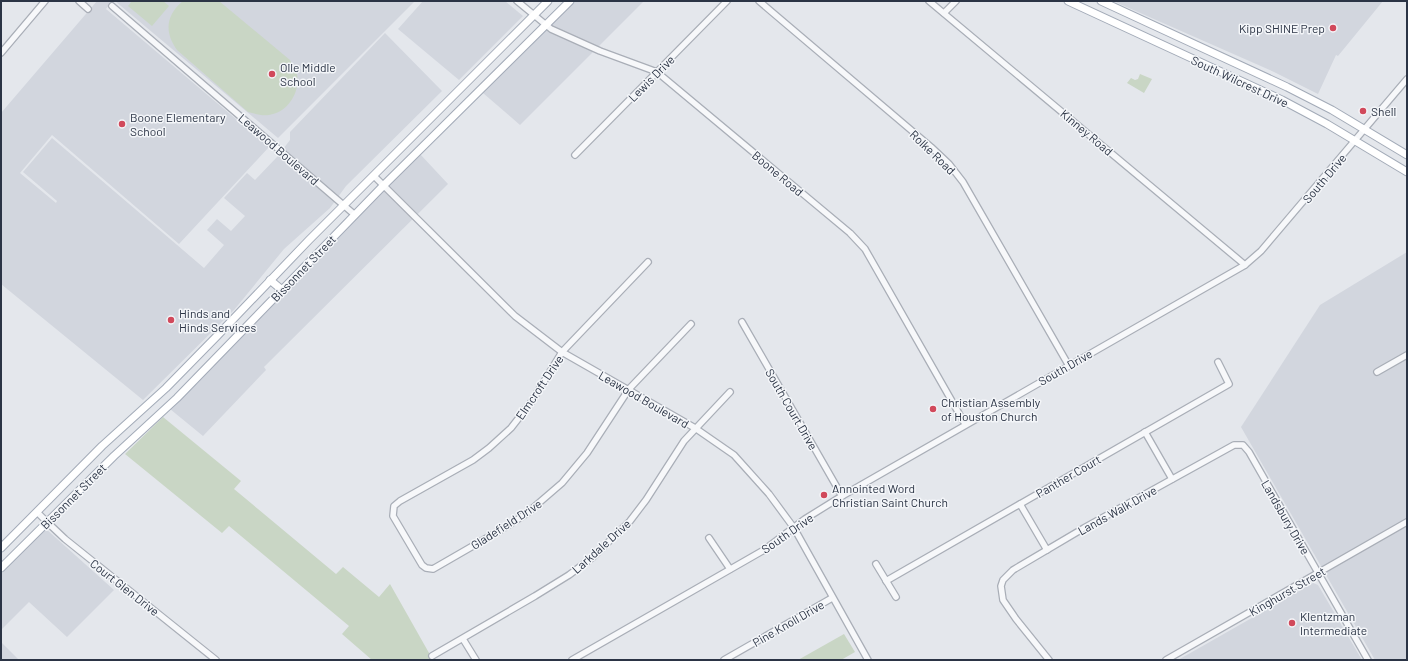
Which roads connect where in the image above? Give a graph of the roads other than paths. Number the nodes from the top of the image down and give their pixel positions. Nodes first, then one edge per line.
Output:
1 (45, 1) edge
2 (79, 1) edge
3 (517, 1) edge
4 (548, 1) edge
5 (570, 1) edge
6 (727, 1) edge
7 (758, 1) edge
8 (930, 1) edge
9 (956, 1) edge
10 (1068, 1) edge
11 (1101, 1) edge
12 (112, 6) dead end
13 (88, 9) dead end
14 (944, 13) junction
15 (534, 15) junction
16 (1146, 22) junction
17 (546, 25) junction
18 (1141, 35) junction
19 (1, 53) edge
20 (1217, 55) junction
21 (1212, 68) junction
22 (657, 72) junction
23 (1407, 79) edge
24 (1287, 87) junction
25 (1282, 100) junction
26 (1366, 129) junction
27 (1356, 141) junction
28 (575, 155) dead end
29 (1407, 155) edge
30 (1407, 172) edge
31 (374, 176) junction
32 (383, 186) junction
33 (345, 205) junction
34 (355, 215) junction
35 (648, 262) dead end
36 (1245, 265) junction
37 (270, 280) junction
38 (282, 290) junction
39 (742, 322) dead end
40 (691, 324) dead end
41 (562, 352) junction
42 (1407, 355) edge
43 (1218, 362) dead end
44 (1069, 366) junction
45 (1377, 372) dead end
46 (629, 389) junction
47 (730, 392) dead end
48 (965, 424) junction
49 (695, 428) junction
50 (1145, 432) junction
51 (1234, 444) joint
52 (1172, 479) junction
53 (842, 496) junction
54 (1020, 504) junction
55 (37, 512) junction
56 (46, 522) junction
57 (1407, 522) edge
58 (794, 528) junction
59 (709, 538) dead end
60 (1, 548) edge
61 (1048, 550) junction
62 (456, 555) joint
63 (876, 564) dead end
64 (1, 568) edge
65 (730, 569) junction
66 (1318, 573) junction
67 (886, 581) junction
68 (896, 597) dead end
69 (832, 598) junction
70 (464, 639) junction
71 (432, 656) dead end
72 (216, 660) edge
73 (476, 660) edge
74 (572, 660) edge
75 (724, 660) edge
76 (868, 660) edge
77 (1049, 660) edge
78 (1166, 660) edge
79 (1368, 660) edge

1 - 19 street
2 - 13 street
3 - 15 street, Boone Road
4 - 15 main road, Bissonnet Street
5 - 17 main road, Bissonnet Street
6 - 22 street, Lewis Drive
7 - 44 street, Rolke Road
8 - 14 street, Kinney Road
9 - 14 street
10 - 18 main road, South Wilcrest Drive
11 - 16 main road, South Wilcrest Drive
12 - 33 street, Leawood Boulevard
14 - 36 street, Kinney Road
15 - 17 street, Boone Road
15 - 31 main road, Bissonnet Street
16 - 18 main road
16 - 20 main road, South Wilcrest Drive
17 - 22 street, Boone Road
17 - 32 main road, Bissonnet Street
18 - 21 main road, South Wilcrest Drive
20 - 21 main road
20 - 24 main road, South Wilcrest Drive
21 - 25 main road, South Wilcrest Drive
22 - 28 street, Lewis Drive
22 - 48 street, Boone Road
23 - 26 street, South Drive
24 - 25 main road
24 - 26 main road, South Wilcrest Drive
25 - 27 main road, South Wilcrest Drive
26 - 27 street, South Drive
26 - 29 main road, South Wilcrest Drive
27 - 30 main road, South Wilcrest Drive
27 - 36 street, South Drive
31 - 32 street, Leawood Boulevard
31 - 33 main road, Bissonnet Street
32 - 34 main road, Bissonnet Street
32 - 41 street, Leawood Boulevard
33 - 34 street, Leawood Boulevard
33 - 37 main road, Bissonnet Street
34 - 38 main road, Bissonnet Street
35 - 41 street, Elmcroft Drive
36 - 44 street, South Drive
37 - 38 main road
37 - 55 main road, Bissonnet Street
38 - 56 main road, Bissonnet Street
39 - 53 street, South Court Drive
40 - 46 street, Gladefield Drive
41 - 46 street, Leawood Boulevard
41 - 62 street, Elmcroft Drive
42 - 45 street
43 - 50 street, Panther Court
44 - 48 street, South Drive
46 - 49 street, Leawood Boulevard
46 - 62 street, Gladefield Drive
47 - 49 street, Larkdale Drive
48 - 53 street, South Drive
49 - 58 street, Leawood Boulevard
49 - 70 street, Larkdale Drive
50 - 52 street
50 - 54 street, Panther Court
51 - 52 street, Lands Walk Drive
51 - 66 street, Landsbury Drive
52 - 61 street, Lands Walk Drive
53 - 58 street, South Drive
54 - 61 street
54 - 67 street, Panther Court
55 - 56 street, Court Glen Drive
55 - 60 main road, Bissonnet Street
56 - 64 main road, Bissonnet Street
56 - 72 street, Court Glen Drive
57 - 66 street, Kinghurst Street
58 - 65 street, South Drive
58 - 69 street, Leawood Boulevard
59 - 65 street
61 - 77 street, Lands Walk Drive
63 - 67 street
65 - 74 street, South Drive
66 - 78 street, Kinghurst Street
66 - 79 street, Landsbury Drive
67 - 68 street
69 - 75 street, Pine Knoll Drive
69 - 76 street, Leawood Boulevard
70 - 71 street, Larkdale Drive
70 - 73 street

